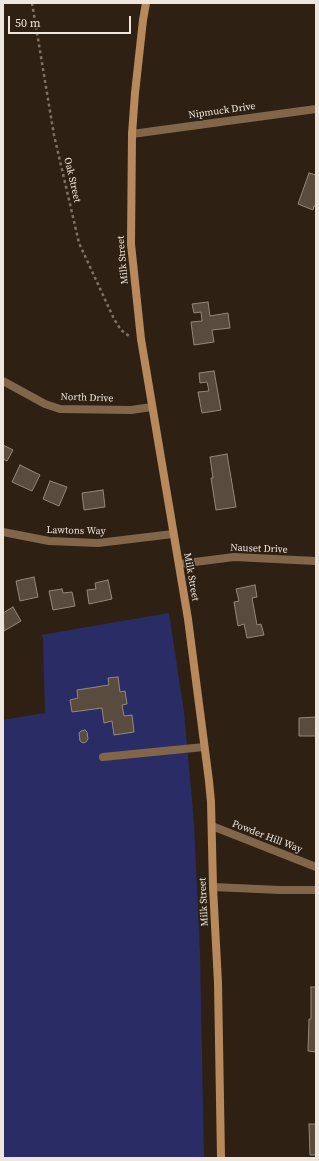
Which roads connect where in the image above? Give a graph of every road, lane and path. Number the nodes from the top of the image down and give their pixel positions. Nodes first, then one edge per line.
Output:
1 (32, 3) edge
2 (146, 3) edge
3 (316, 109) edge
4 (132, 134) junction
5 (141, 339) junction
6 (3, 381) edge
7 (152, 407) junction
8 (3, 532) edge
9 (173, 534) junction
10 (316, 561) edge
11 (179, 564) junction
12 (204, 747) junction
13 (104, 757) dead end
14 (212, 826) junction
15 (316, 867) edge
16 (213, 887) junction
17 (316, 890) edge
18 (221, 1158) edge

1 - 5 path, Oak Street
2 - 4 main road, Milk Street
3 - 4 street, Nipmuck Drive
4 - 5 main road, Milk Street
5 - 7 main road, Milk Street
6 - 7 street, North Drive
7 - 9 main road, Milk Street
8 - 9 street, Lawtons Way
9 - 11 main road, Milk Street
10 - 11 street, Nauset Drive
11 - 12 main road, Milk Street
12 - 13 street
12 - 14 main road, Milk Street
14 - 15 street, Powder Hill Way
14 - 16 main road, Milk Street
16 - 17 street
16 - 18 main road, Milk Street

